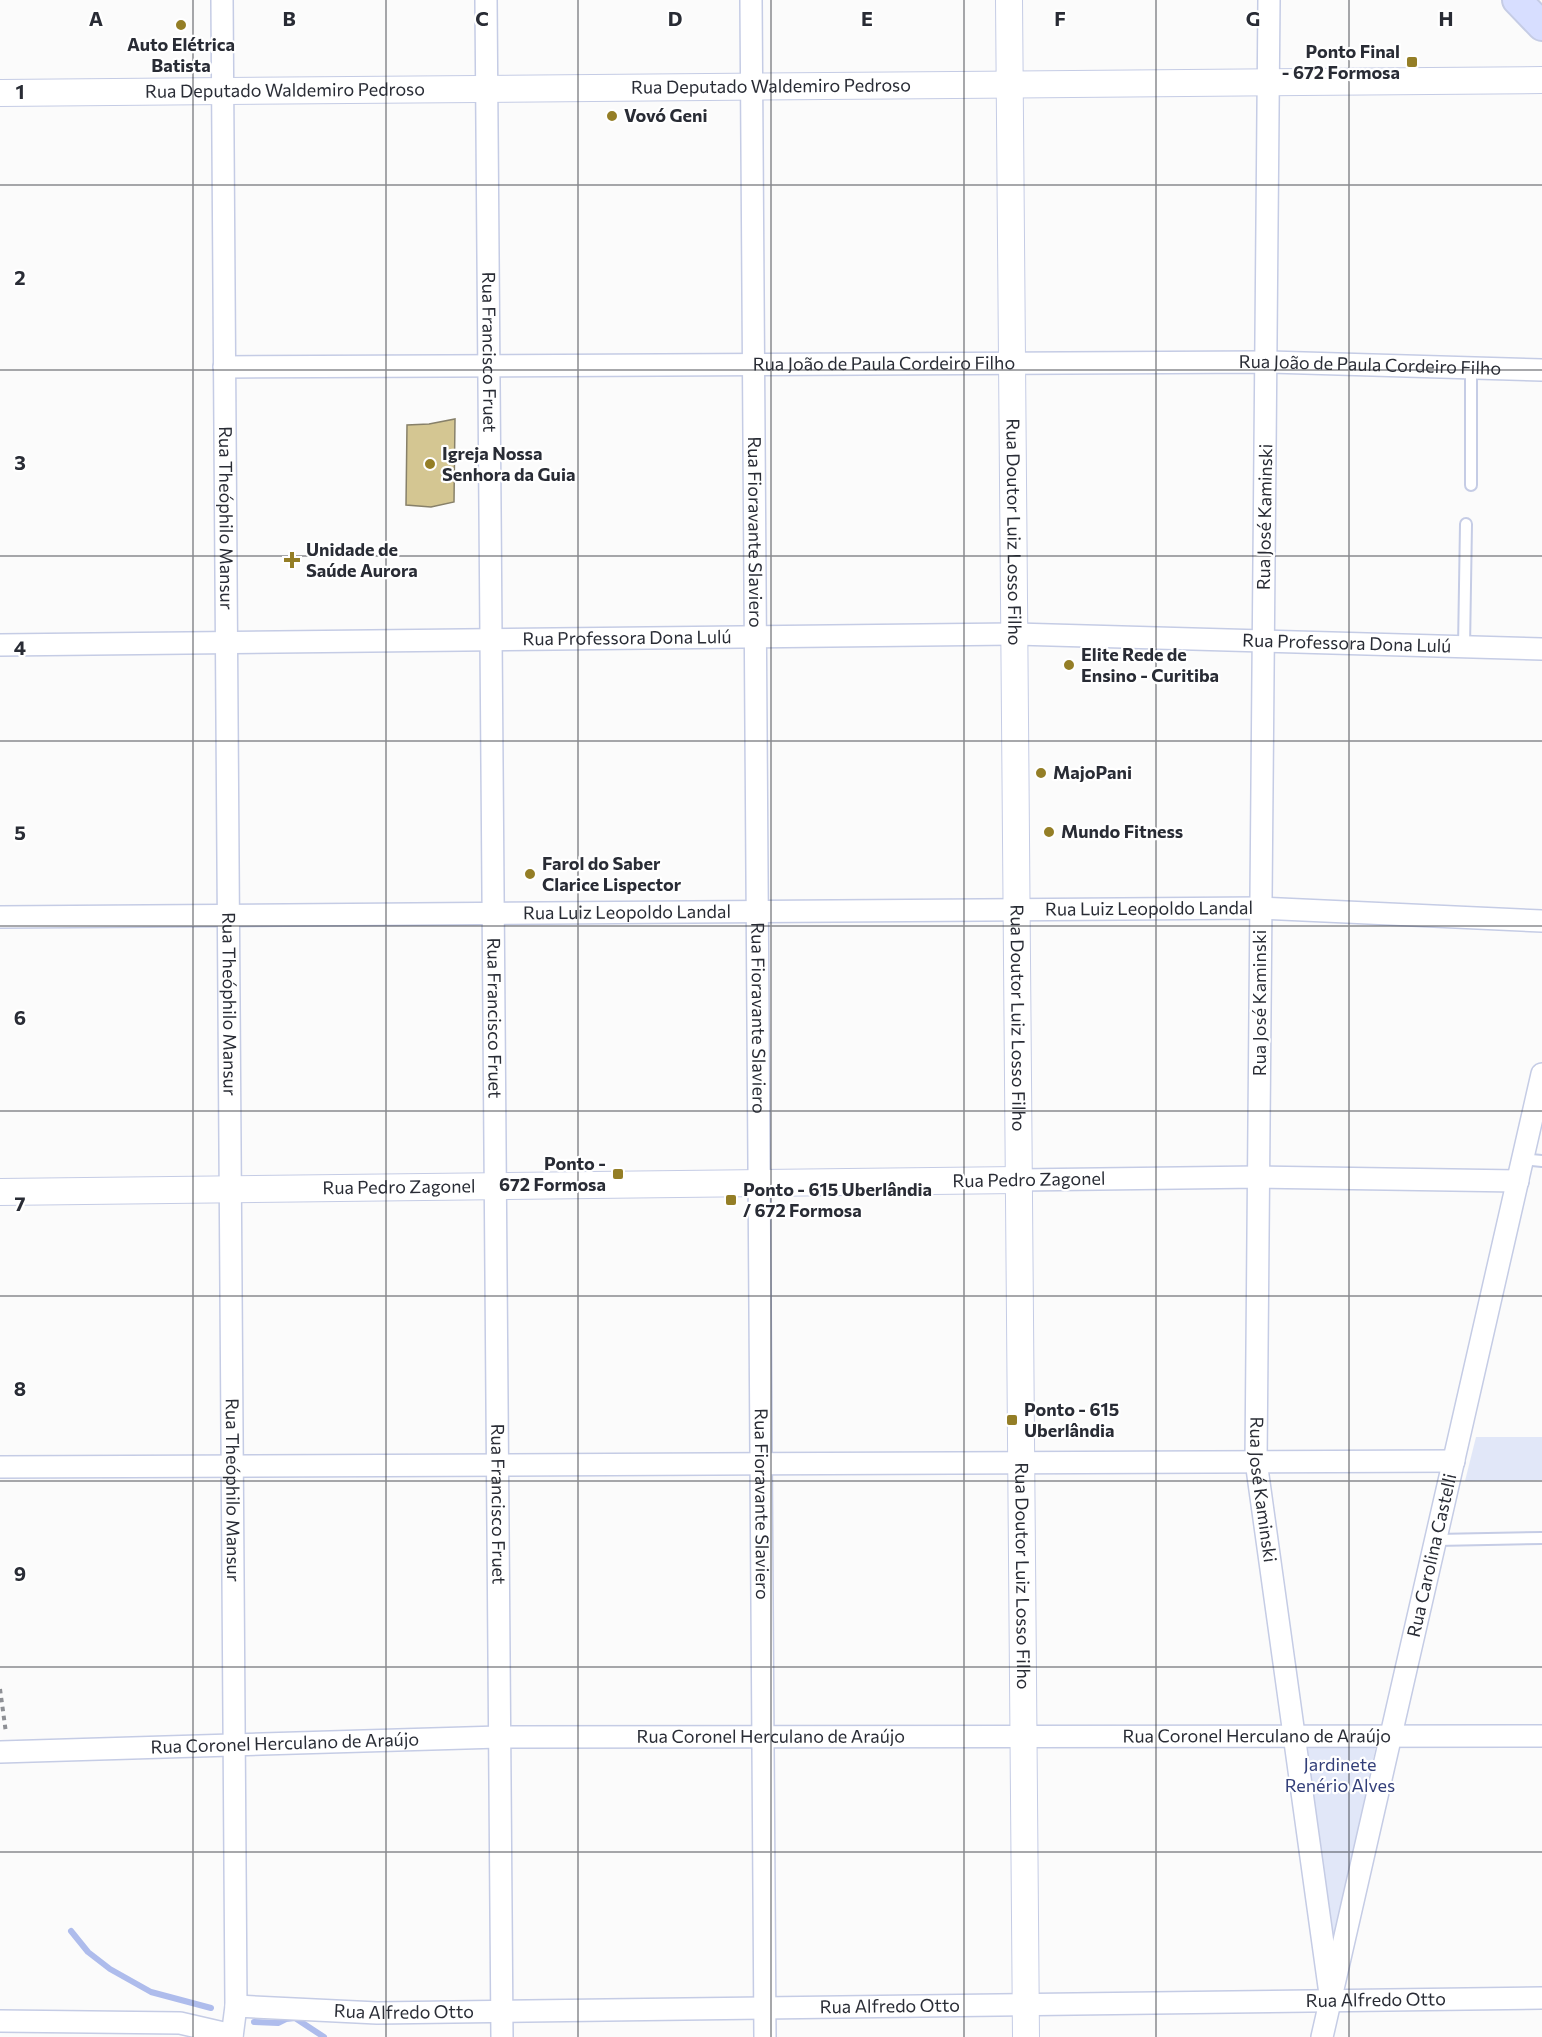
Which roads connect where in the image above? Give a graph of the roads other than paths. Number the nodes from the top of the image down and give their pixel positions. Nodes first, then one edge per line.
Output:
1 (222, 0) edge
2 (486, 0) edge
3 (751, 0) edge
4 (1009, 0) edge
5 (1269, 0) edge
6 (1517, 0) edge
7 (1542, 26) edge
8 (1542, 80) edge
9 (1269, 82) junction
10 (1009, 85) junction
11 (752, 87) junction
12 (486, 89) junction
13 (222, 91) junction
14 (0, 93) edge
15 (1266, 362) junction
16 (1012, 363) junction
17 (754, 364) junction
18 (489, 366) junction
19 (224, 367) junction
20 (1471, 368) junction
21 (1542, 370) edge
22 (1471, 485) dead end
23 (1466, 524) dead end
24 (1014, 634) junction
25 (755, 636) junction
26 (491, 640) junction
27 (1263, 641) junction
28 (226, 642) junction
29 (0, 645) edge
30 (1464, 647) junction
31 (1542, 649) edge
32 (1261, 908) junction
33 (1016, 910) junction
34 (757, 912) junction
35 (493, 914) junction
36 (228, 915) junction
37 (0, 917) edge
38 (1542, 921) edge
39 (1542, 1074) edge
40 (1532, 1160) edge
41 (1259, 1177) junction
42 (1018, 1180) junction
43 (1518, 1181) junction
44 (759, 1183) junction
45 (495, 1186) junction
46 (230, 1190) junction
47 (0, 1192) edge
48 (1256, 1461) junction
49 (1454, 1461) junction
50 (1021, 1462) junction
51 (497, 1464) junction
52 (761, 1464) junction
53 (232, 1465) junction
54 (0, 1467) edge
55 (1542, 1538) edge
56 (1436, 1540) junction
57 (1294, 1736) junction
58 (1391, 1736) junction
59 (1542, 1736) edge
60 (500, 1737) junction
61 (763, 1737) junction
62 (1023, 1737) junction
63 (234, 1745) junction
64 (4, 1752) edge
65 (1542, 1998) edge
66 (1331, 2001) junction
67 (1025, 2005) junction
68 (765, 2008) junction
69 (502, 2012) junction
70 (0, 2021) edge
71 (234, 2023) edge
72 (502, 2037) edge
73 (765, 2037) edge
74 (1026, 2037) edge
75 (1322, 2037) edge

1 - 13 street, Rua Theóphilo Mansur
2 - 12 street, Rua Francisco Fruet
3 - 11 street, Rua Fioravante Slaviero
4 - 10 street, Rua Doutor Luiz Losso Filho
5 - 9 street, Rua José Kaminski
6 - 7 main road
8 - 9 street, Rua Deputado Waldemiro Pedroso
9 - 10 street, Rua Deputado Waldemiro Pedroso
9 - 15 street, Rua José Kaminski
10 - 11 street, Rua Deputado Waldemiro Pedroso
10 - 16 street, Rua Doutor Luiz Losso Filho
11 - 12 street, Rua Deputado Waldemiro Pedroso
11 - 17 street, Rua Fioravante Slaviero
12 - 13 street, Rua Deputado Waldemiro Pedroso
12 - 18 street, Rua Francisco Fruet
13 - 14 street, Rua Deputado Waldemiro Pedroso
13 - 19 street, Rua Theóphilo Mansur
15 - 16 street, Rua João de Paula Cordeiro Filho
15 - 20 street, Rua João de Paula Cordeiro Filho
15 - 27 street, Rua José Kaminski
16 - 17 street, Rua João de Paula Cordeiro Filho
16 - 24 street, Rua Doutor Luiz Losso Filho
17 - 18 street, Rua João de Paula Cordeiro Filho
17 - 25 street, Rua Fioravante Slaviero
18 - 19 street, Rua João de Paula Cordeiro Filho
18 - 26 street, Rua Francisco Fruet
19 - 28 street, Rua Theóphilo Mansur
20 - 21 street, Rua João de Paula Cordeiro Filho
20 - 22 lane
23 - 30 lane
24 - 25 street, Rua Professora Dona Lulú
24 - 27 street, Rua Professora Dona Lulú
24 - 33 street, Rua Doutor Luiz Losso Filho
25 - 26 street, Rua Professora Dona Lulú
25 - 34 street, Rua Fioravante Slaviero
26 - 28 street, Rua Professora Dona Lulú
26 - 35 street, Rua Francisco Fruet
27 - 30 street, Rua Professora Dona Lulú
27 - 32 street, Rua José Kaminski
28 - 29 street, Rua Professora Dona Lulú
28 - 36 street, Rua Theóphilo Mansur
30 - 31 street, Rua Professora Dona Lulú
32 - 33 street, Rua Luiz Leopoldo Landal
32 - 38 street, Rua Luiz Leopoldo Landal
32 - 41 street, Rua José Kaminski
33 - 34 street, Rua Luiz Leopoldo Landal
33 - 42 street, Rua Doutor Luiz Losso Filho
34 - 35 street, Rua Luiz Leopoldo Landal
34 - 44 street, Rua Fioravante Slaviero
35 - 36 street, Rua Luiz Leopoldo Landal
35 - 45 street, Rua Francisco Fruet
36 - 37 street, Rua Luiz Leopoldo Landal
36 - 46 street, Rua Theóphilo Mansur
39 - 40 street, Rua Carolina Castelli
40 - 43 street, Rua Carolina Castelli
41 - 42 street, Rua Pedro Zagonel
41 - 43 street, Rua Pedro Zagonel
41 - 48 street, Rua José Kaminski
42 - 44 street, Rua Pedro Zagonel
42 - 50 street, Rua Doutor Luiz Losso Filho
43 - 49 street, Rua Carolina Castelli
44 - 45 street, Rua Pedro Zagonel
44 - 52 street, Rua Fioravante Slaviero
45 - 46 street, Rua Pedro Zagonel
45 - 51 street, Rua Francisco Fruet
46 - 47 street, Rua Pedro Zagonel
46 - 53 street, Rua Theóphilo Mansur
48 - 49 street
48 - 50 street
48 - 57 street, Rua José Kaminski
49 - 56 street, Rua Carolina Castelli
50 - 52 street
50 - 62 street, Rua Doutor Luiz Losso Filho
51 - 52 street
51 - 53 street
51 - 60 street, Rua Francisco Fruet
52 - 61 street, Rua Fioravante Slaviero
53 - 54 street
53 - 63 street, Rua Theóphilo Mansur
55 - 56 lane
56 - 58 street, Rua Carolina Castelli
57 - 58 street, Rua Coronel Herculano de Araújo
57 - 62 street, Rua Coronel Herculano de Araújo
57 - 66 street, Rua José Kaminski
58 - 59 street, Rua Coronel Herculano de Araújo
58 - 66 street, Rua Carolina Castelli
60 - 61 street, Rua Coronel Herculano de Araújo
60 - 63 street, Rua Coronel Herculano de Araújo
60 - 69 street, Rua Francisco Fruet
61 - 62 street, Rua Coronel Herculano de Araújo
61 - 68 street, Rua Fioravante Slaviero
62 - 67 street, Rua Doutor Luiz Losso Filho
63 - 64 street, Rua Coronel Herculano de Araújo
63 - 71 street, Rua Theóphilo Mansur
65 - 66 street, Rua Alfredo Otto
66 - 67 street, Rua Alfredo Otto
66 - 75 street, Rua Carolina Castelli
67 - 68 street, Rua Alfredo Otto
67 - 74 street, Rua Doutor Luiz Losso Filho
68 - 69 street, Rua Alfredo Otto
68 - 73 street, Rua Fioravante Slaviero
69 - 71 street, Rua Alfredo Otto
69 - 72 street, Rua Francisco Fruet
70 - 71 street, Rua Alfredo Otto

